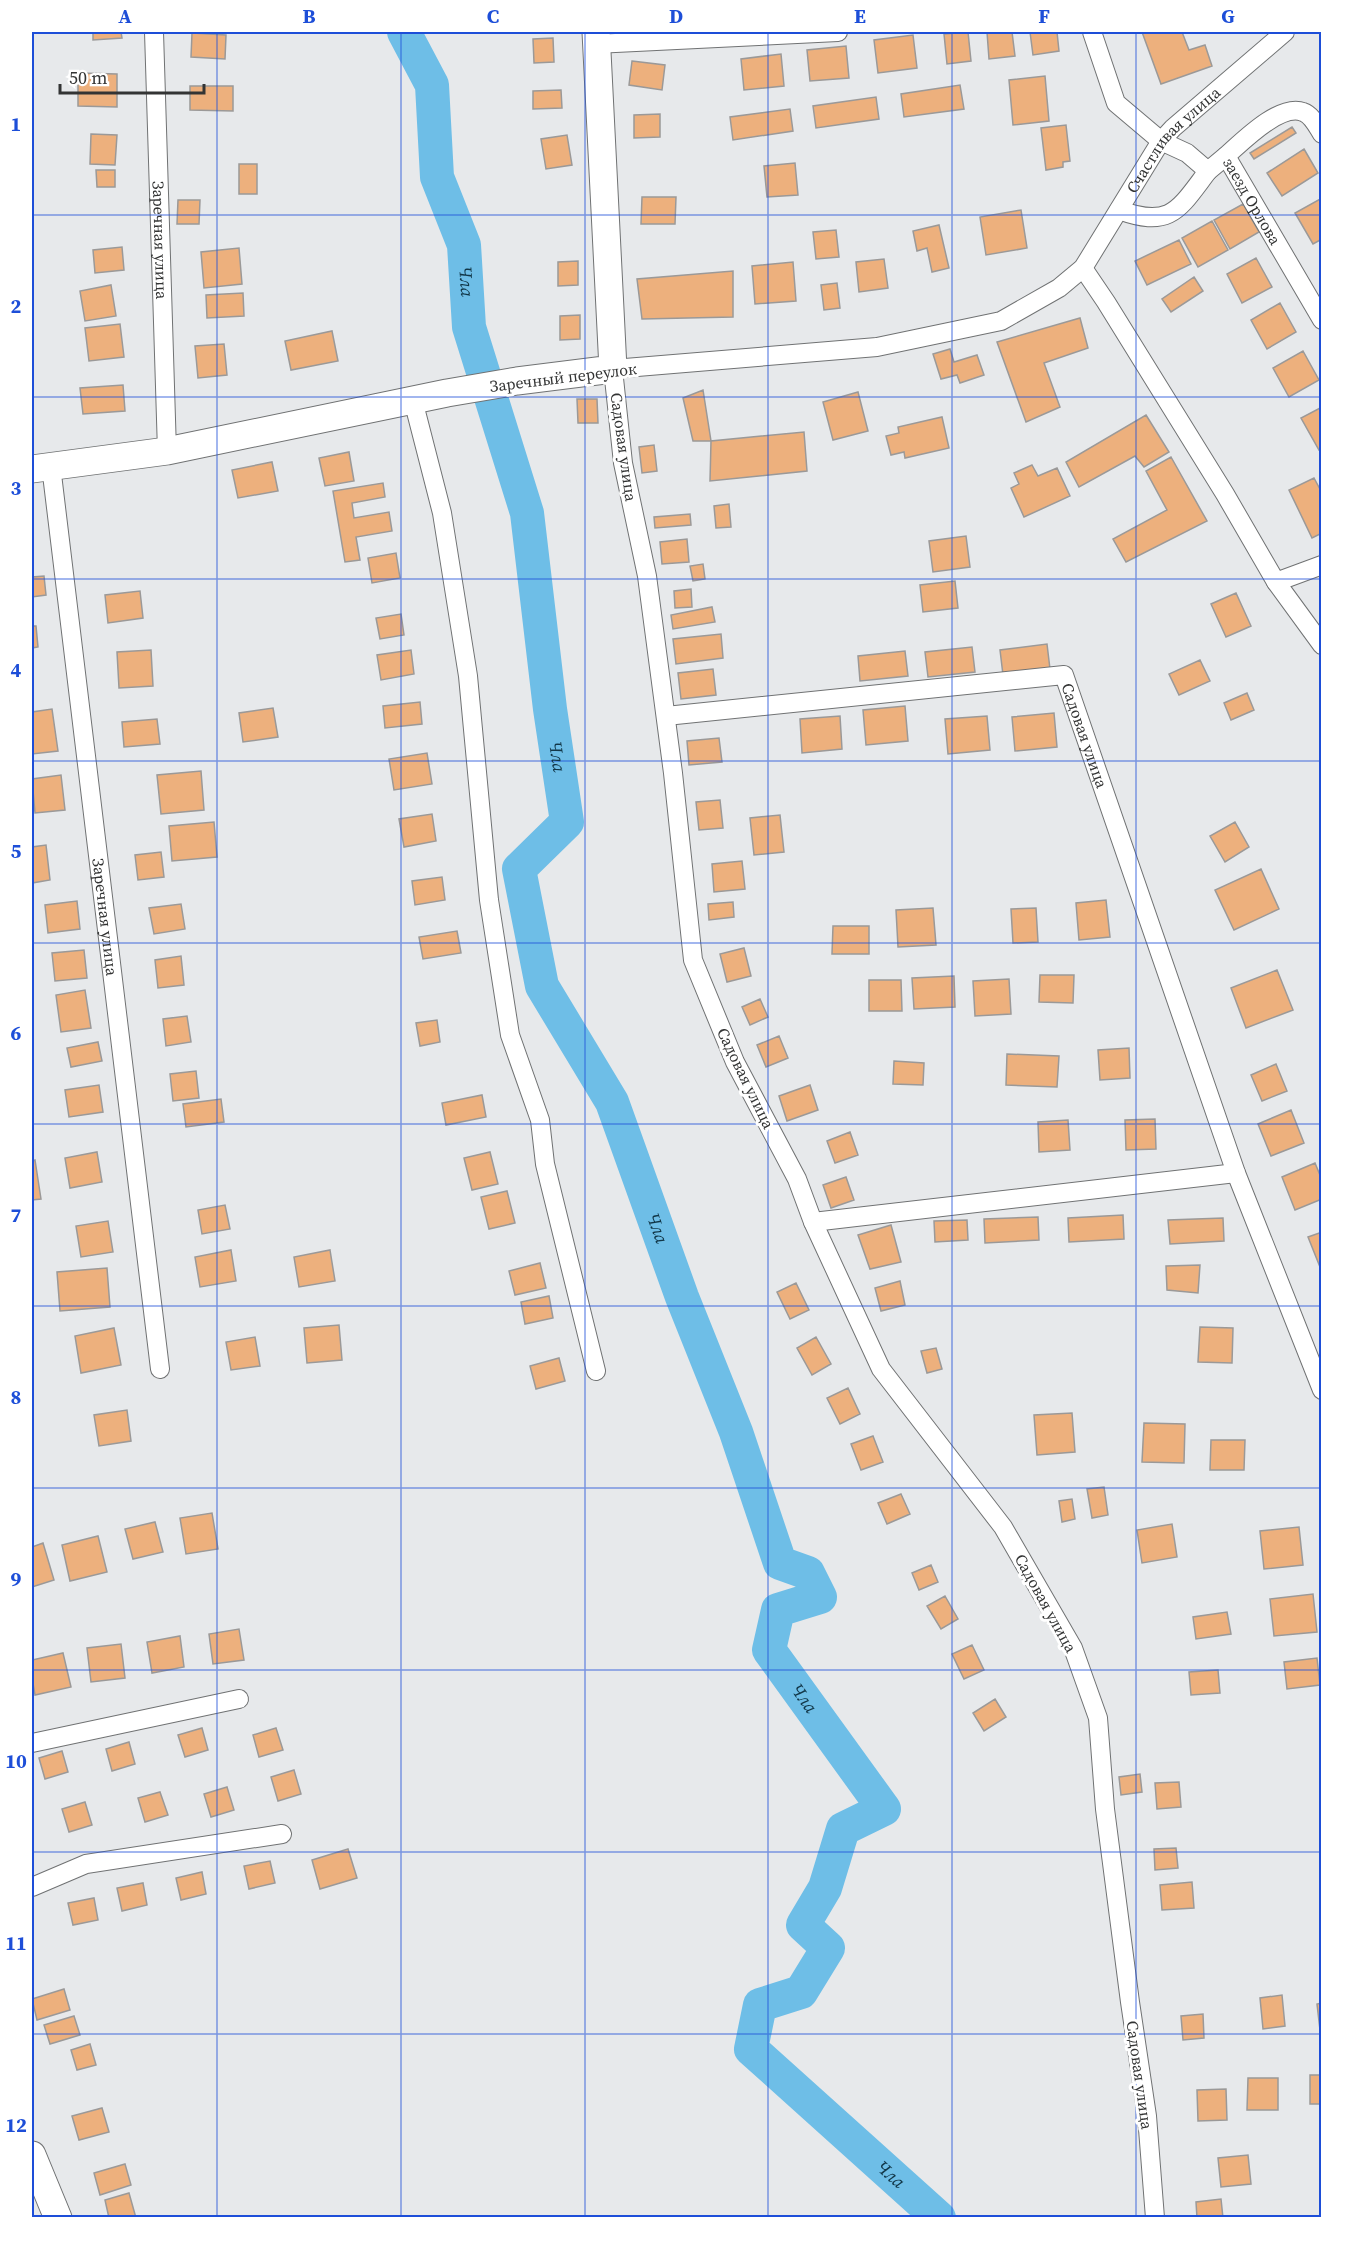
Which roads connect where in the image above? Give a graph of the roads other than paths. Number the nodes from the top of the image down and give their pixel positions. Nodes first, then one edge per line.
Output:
1 (154, 32) edge
2 (838, 32) edge
3 (1092, 32) edge
4 (1285, 32) edge
5 (595, 38) edge
6 (1322, 134) edge
7 (1161, 141) junction
8 (1226, 156) junction
9 (1208, 171) junction
10 (1119, 210) junction
11 (1083, 268) junction
12 (1322, 320) edge
13 (613, 369) junction
14 (413, 400) junction
15 (167, 451) junction
16 (41, 467) edge
17 (1322, 565) edge
18 (1276, 582) junction
19 (1322, 645) edge
20 (666, 716) junction
21 (1236, 1173) junction
22 (813, 1222) junction
23 (160, 1369) dead end
24 (596, 1371) dead end
25 (1322, 1390) edge
26 (239, 1699) dead end
27 (32, 1743) edge
28 (282, 1834) dead end
29 (32, 1887) edge
30 (32, 2155) edge
31 (58, 2217) edge
32 (1155, 2217) edge

1 - 15 street, Заречная улица
2 - 5 street
3 - 7 street
4 - 7 street, Счастливая улица
5 - 13 street, Садовая улица
6 - 8 street, заезд Орлова
7 - 9 street
7 - 10 street, Счастливая улица
8 - 9 street
8 - 12 street, заезд Орлова
9 - 10 street
10 - 11 street, Счастливая улица
11 - 13 street, Заречный переулок
11 - 18 street
13 - 14 street, Заречный переулок
13 - 20 street, Садовая улица
14 - 15 street, Заречный переулок
14 - 24 street
15 - 16 street, Заречный переулок
16 - 23 street, Заречная улица
17 - 18 street
18 - 19 street
20 - 21 street, Садовая улица
20 - 22 street, Садовая улица
21 - 22 street
21 - 25 street, Садовая улица
22 - 32 street, Садовая улица
26 - 27 street
28 - 29 street
30 - 31 street

